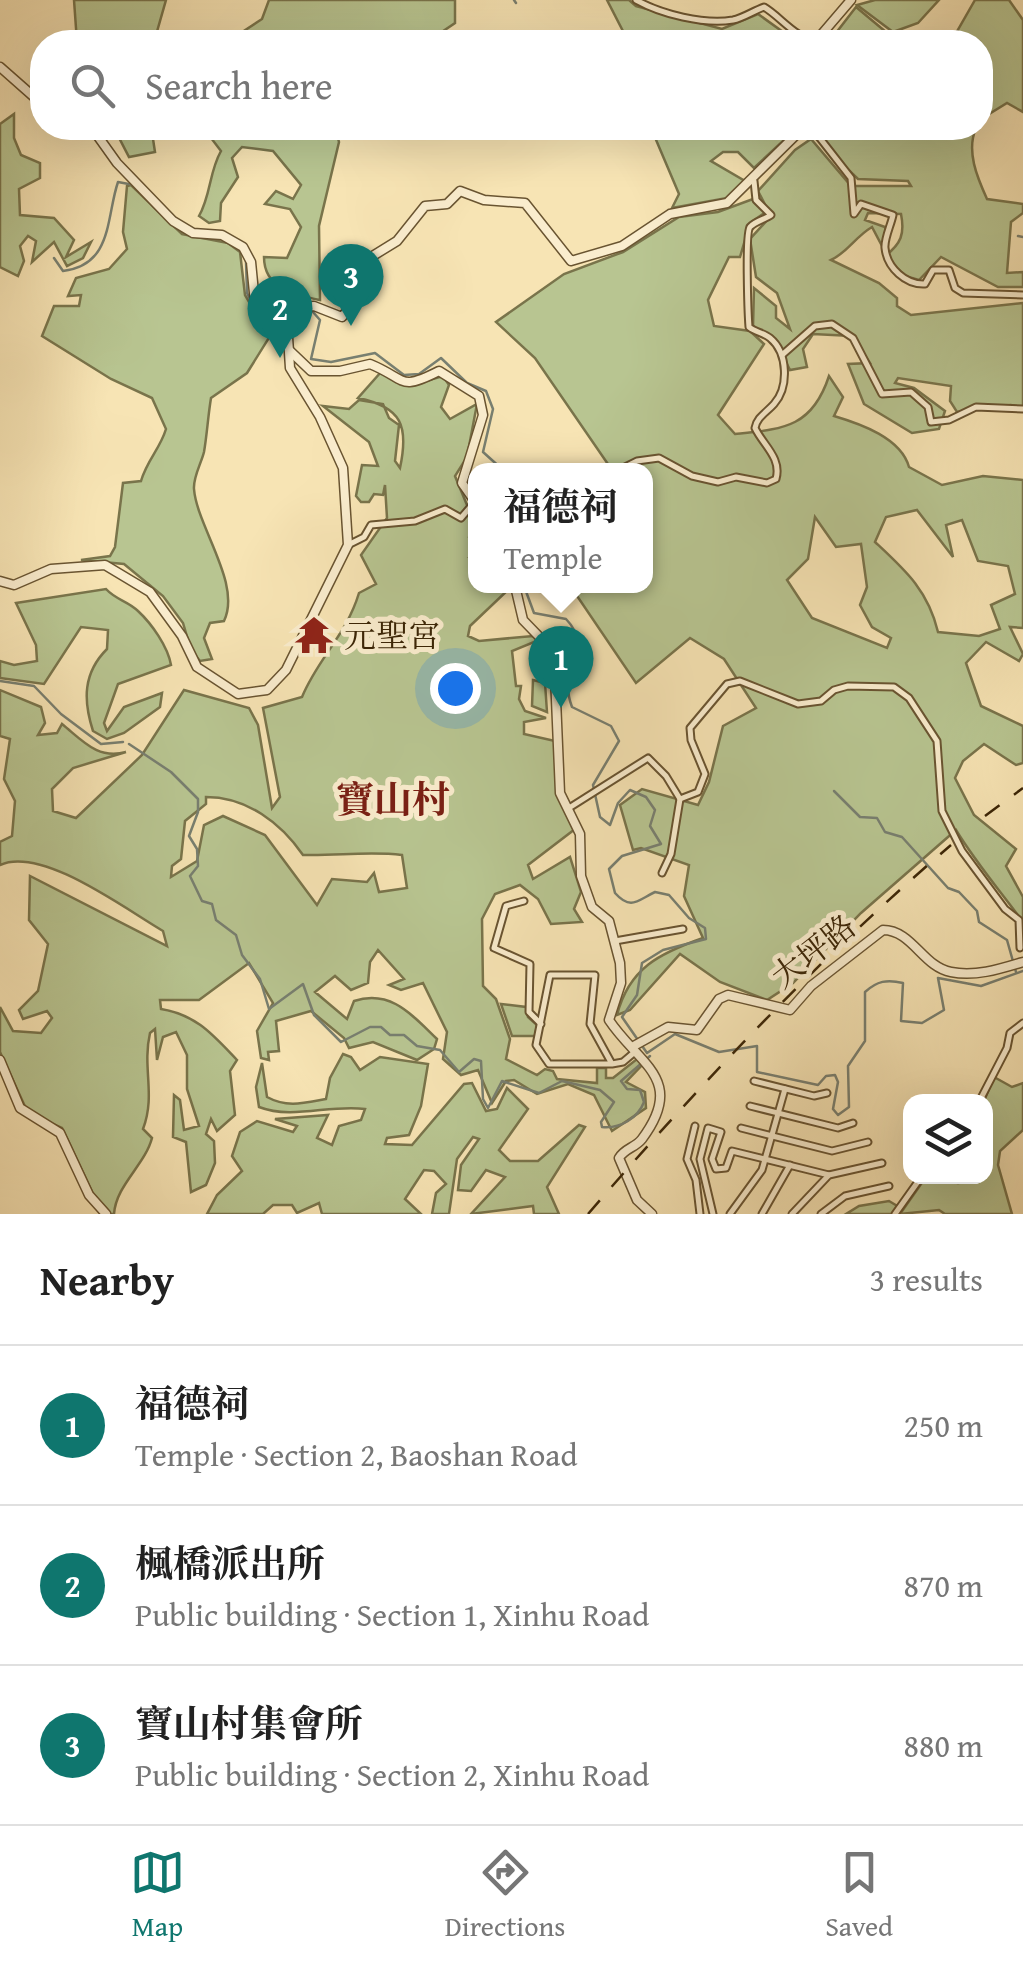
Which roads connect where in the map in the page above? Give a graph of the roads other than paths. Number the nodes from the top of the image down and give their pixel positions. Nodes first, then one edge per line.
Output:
1 (636, 0) edge
2 (851, 0) edge
3 (796, 30) edge
4 (822, 30) edge
5 (0, 67) edge
6 (30, 93) edge
7 (100, 140) edge
8 (792, 140) edge
9 (821, 140) edge
10 (754, 180) junction
11 (1023, 296) edge
12 (286, 306) junction
13 (290, 351) junction
14 (782, 355) junction
15 (1023, 410) edge
16 (468, 463) edge
17 (633, 463) edge
18 (468, 464) edge
19 (468, 492) edge
20 (468, 510) edge
21 (348, 545) junction
22 (0, 581) edge
23 (517, 593) edge
24 (680, 799) junction
25 (568, 809) junction
26 (662, 872) dead end
27 (524, 900) dead end
28 (683, 929) dead end
29 (615, 942) junction
30 (1020, 948) dead end
31 (1016, 964) edge
32 (1023, 1023) edge
33 (541, 1024) junction
34 (639, 1054) junction
35 (0, 1060) edge
36 (612, 1064) junction
37 (754, 1082) dead end
38 (785, 1089) junction
39 (827, 1093) dead end
40 (984, 1094) edge
41 (750, 1106) dead end
42 (777, 1112) junction
43 (854, 1123) dead end
44 (696, 1126) dead end
45 (741, 1128) dead end
46 (772, 1135) junction
47 (868, 1142) dead end
48 (765, 1159) junction
49 (882, 1163) dead end
50 (790, 1166) junction
51 (829, 1175) junction
52 (916, 1184) edge
53 (889, 1186) dead end
54 (106, 1214) edge
55 (652, 1214) edge
56 (700, 1214) edge
57 (713, 1214) edge
58 (730, 1214) edge
59 (762, 1214) edge
60 (792, 1214) edge
61 (821, 1214) edge
62 (895, 1214) edge

1 - 3 street
2 - 4 street
5 - 6 street
7 - 12 street
8 - 10 street
9 - 11 street
10 - 12 street
10 - 14 street
12 - 13 street
13 - 16 street
13 - 21 street
14 - 15 street
14 - 17 street
18 - 19 street
20 - 21 street
21 - 22 street
23 - 25 street
24 - 25 street
24 - 26 street
24 - 30 street
25 - 29 street
27 - 33 street
28 - 29 street
29 - 34 street
31 - 34 street, 大坪路
32 - 40 street
33 - 36 street
33 - 36 street
34 - 36 street
34 - 55 street
35 - 54 street
37 - 38 street
38 - 39 street
38 - 42 street
41 - 42 street
42 - 43 street
42 - 46 street
44 - 56 street
45 - 46 street
46 - 47 street
46 - 48 street
48 - 50 street
48 - 57 street
48 - 58 street
49 - 51 street
50 - 51 street
50 - 59 street
51 - 60 street
52 - 62 street
53 - 61 street

